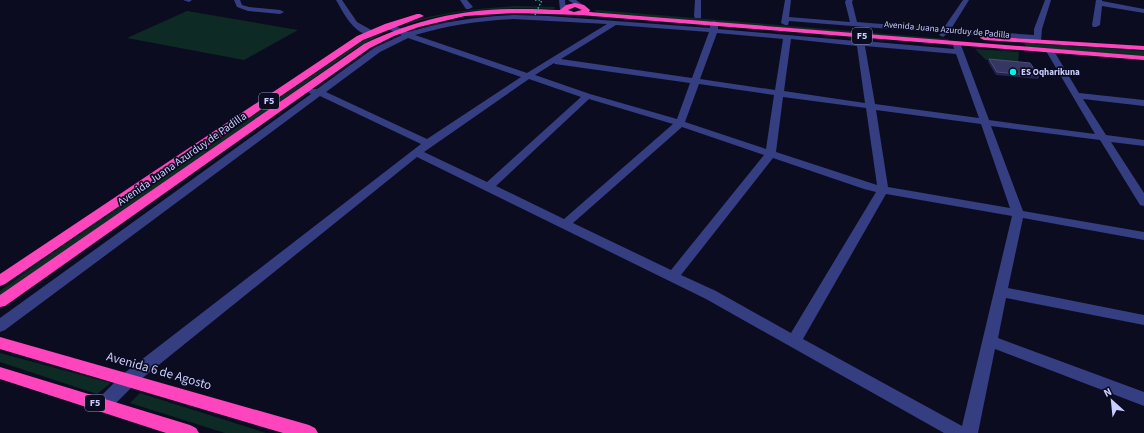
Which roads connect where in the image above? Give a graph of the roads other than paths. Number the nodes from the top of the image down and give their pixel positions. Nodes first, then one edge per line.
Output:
1 (186, 0) edge
2 (189, 0) edge
3 (237, 0) edge
4 (339, 0) edge
5 (698, 0) edge
6 (788, 0) edge
7 (850, 0) edge
8 (966, 0) edge
9 (1048, 0) edge
10 (1099, 2) edge
11 (466, 3) edge
12 (566, 5) edge
13 (581, 8) junction
14 (1144, 11) edge
15 (280, 12) dead end
16 (698, 16) junction
17 (786, 21) junction
18 (614, 23) junction
19 (1096, 25) dead end
20 (388, 26) junction
21 (714, 27) junction
22 (408, 32) junction
23 (370, 33) junction
24 (945, 33) junction
25 (858, 35) junction
26 (787, 37) junction
27 (971, 37) junction
28 (1038, 38) junction
29 (1015, 40) junction
30 (975, 45) junction
31 (958, 48) junction
32 (1144, 48) edge
33 (1022, 49) junction
34 (1050, 51) junction
35 (1144, 58) edge
36 (555, 61) junction
37 (532, 74) junction
38 (695, 81) junction
39 (304, 90) junction
40 (318, 92) junction
41 (780, 93) junction
42 (1076, 95) junction
43 (587, 96) junction
44 (1144, 103) edge
45 (871, 107) junction
46 (634, 109) junction
47 (985, 122) junction
48 (680, 123) junction
49 (1103, 138) junction
50 (428, 143) junction
51 (1144, 143) edge
52 (416, 152) junction
53 (771, 154) junction
54 (488, 186) junction
55 (883, 189) junction
56 (1144, 202) edge
57 (1018, 214) junction
58 (565, 224) junction
59 (1144, 236) edge
60 (673, 276) junction
61 (0, 281) edge
62 (22, 288) junction
63 (1001, 292) junction
64 (0, 302) edge
65 (0, 308) edge
66 (1144, 320) edge
67 (0, 326) edge
68 (794, 341) junction
69 (990, 341) junction
70 (0, 343) edge
71 (0, 373) edge
72 (129, 380) junction
73 (1144, 399) edge
74 (103, 405) junction
75 (190, 433) edge
76 (309, 433) edge
77 (960, 433) edge
78 (969, 433) edge

1 - 2 street
3 - 15 street
4 - 23 street
5 - 16 street
6 - 17 street
7 - 25 street
8 - 24 street
9 - 28 street
10 - 14 street
10 - 19 street
11 - 12 highway, Avenida Juana Azurduy de Padilla / F5
11 - 20 highway, Avenida Juana Azurduy de Padilla / F5
12 - 13 highway, F5
12 - 13 street
12 - 22 highway, Avenida Juana Azurduy de Padilla / F5
13 - 16 highway, Avenida Juana Azurduy de Padilla / F5
13 - 21 highway, F5
16 - 17 highway, Avenida Juana Azurduy de Padilla / F5
17 - 24 highway, Avenida Juana Azurduy de Padilla / F5
17 - 25 street
18 - 21 street
18 - 22 street
18 - 36 street
20 - 22 street
20 - 23 highway, Avenida Juana Azurduy de Padilla / F5
21 - 25 highway, F5
21 - 26 street
21 - 38 street
22 - 37 street
22 - 39 highway, Avenida Juana Azurduy de Padilla / F5
22 - 40 street
23 - 61 highway, Avenida Juana Azurduy de Padilla / F5
24 - 25 street
24 - 27 highway, Avenida Juana Azurduy de Padilla / F5
24 - 28 street
25 - 26 street
25 - 31 street
25 - 45 street
26 - 41 street
27 - 29 highway, Avenida Juana Azurduy de Padilla / F5
27 - 30 highway
28 - 29 street
29 - 32 highway, Avenida Juana Azurduy de Padilla / F5
29 - 33 highway
30 - 31 highway, Avenida Juana Azurduy de Padilla
30 - 33 highway, Avenida Juana Azurduy de Padilla
31 - 47 street
33 - 34 highway, Avenida Juana Azurduy de Padilla
34 - 35 highway, Avenida Juana Azurduy de Padilla
34 - 42 street
36 - 37 street
36 - 38 street
37 - 43 street
37 - 46 street
37 - 50 street
38 - 41 street
38 - 48 street
39 - 40 street
39 - 62 highway, Avenida Juana Azurduy de Padilla / F5
40 - 50 street
40 - 67 street
41 - 45 street
41 - 53 street
42 - 44 street
42 - 49 street
43 - 46 street
43 - 54 street
45 - 47 street
45 - 55 street
46 - 48 street
47 - 49 street
47 - 57 street
48 - 53 street
48 - 58 street
49 - 51 street
49 - 56 street
50 - 52 street
52 - 54 street
52 - 72 street
53 - 55 street
53 - 60 street
54 - 58 street
55 - 57 street
55 - 68 street
57 - 59 street
57 - 63 street
58 - 60 street
60 - 68 street
62 - 64 highway, Avenida Juana Azurduy de Padilla / F5
62 - 65 highway
63 - 66 street
63 - 69 street
68 - 77 street
69 - 73 street
69 - 78 street
70 - 72 highway, Avenida 6 de Agosto
71 - 74 highway, F5
72 - 74 street
72 - 76 highway, Avenida 6 de Agosto
74 - 75 highway, F5

